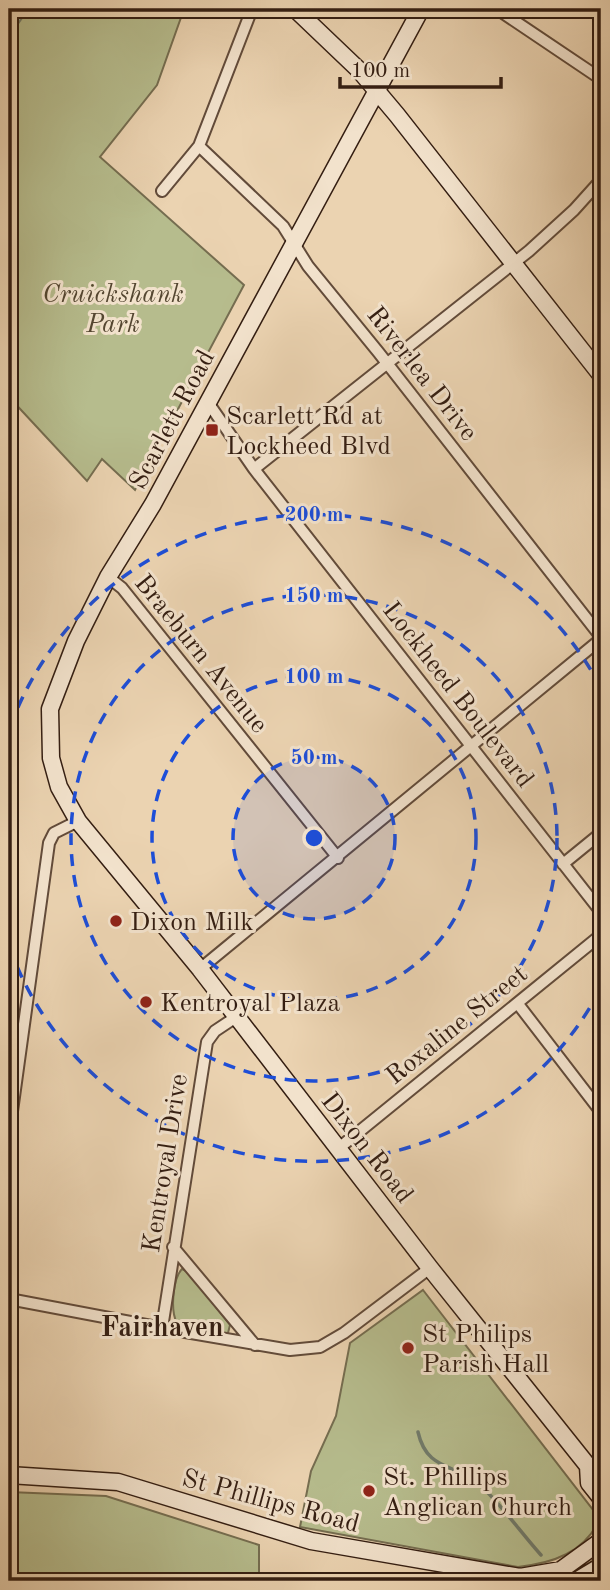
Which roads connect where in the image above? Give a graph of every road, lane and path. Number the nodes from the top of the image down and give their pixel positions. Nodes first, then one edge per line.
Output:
1 (252, 9) edge
2 (295, 9) edge
3 (421, 9) edge
4 (497, 9) edge
5 (601, 79) edge
6 (376, 91) junction
7 (200, 146) junction
8 (601, 180) edge
9 (162, 191) dead end
10 (293, 243) junction
11 (513, 263) junction
12 (388, 364) junction
13 (601, 375) edge
14 (207, 401) junction
15 (254, 469) junction
16 (108, 578) junction
17 (601, 638) edge
18 (472, 747) junction
19 (78, 821) junction
20 (601, 833) edge
21 (108, 858) joint
22 (338, 858) junction
23 (563, 864) junction
24 (601, 912) edge
25 (601, 935) edge
26 (200, 969) junction
27 (518, 1004) junction
28 (236, 1017) junction
29 (601, 1112) edge
30 (9, 1133) edge
31 (339, 1148) junction
32 (173, 1247) junction
33 (430, 1268) junction
34 (9, 1299) edge
35 (162, 1328) junction
36 (255, 1345) junction
37 (595, 1469) edge
38 (9, 1475) edge
39 (601, 1498) edge
40 (601, 1541) edge
41 (601, 1566) edge
42 (563, 1576) edge
43 (523, 1579) edge
44 (576, 1581) edge

1 - 7 street
2 - 6 main road
3 - 6 main road, Scarlett Road
4 - 5 street
6 - 10 main road, Scarlett Road
6 - 11 main road
7 - 9 street
7 - 10 street, Riverlea Drive
8 - 11 street
10 - 12 street, Riverlea Drive
10 - 14 main road, Scarlett Road
11 - 12 street
11 - 13 main road
12 - 15 street
12 - 17 street, Riverlea Drive
14 - 15 street, Lockheed Boulevard
14 - 16 main road, Scarlett Road
15 - 18 street, Lockheed Boulevard
16 - 19 main road, Scarlett Road
16 - 22 street, Braeburn Avenue
17 - 18 street
18 - 22 street
18 - 23 street, Lockheed Boulevard
19 - 21 main road, Scarlett Road
19 - 30 street
20 - 23 street
21 - 26 main road, Dixon Road
22 - 26 street
23 - 24 street, Lockheed Boulevard
25 - 27 street, Roxaline Street
26 - 28 main road, Dixon Road
27 - 29 street
27 - 31 street, Roxaline Street
28 - 31 main road, Dixon Road
28 - 32 street, Kentroyal Drive
31 - 33 main road, Dixon Road
32 - 35 street, Kentroyal Drive
32 - 36 street
33 - 36 street
33 - 37 main road, Dixon Road
34 - 35 street
35 - 36 street
37 - 39 main road, Dixon Road
38 - 43 main road, St Phillips Road
40 - 42 main road, St Phillips Road
41 - 44 main road
42 - 43 main road, St Phillips Road

